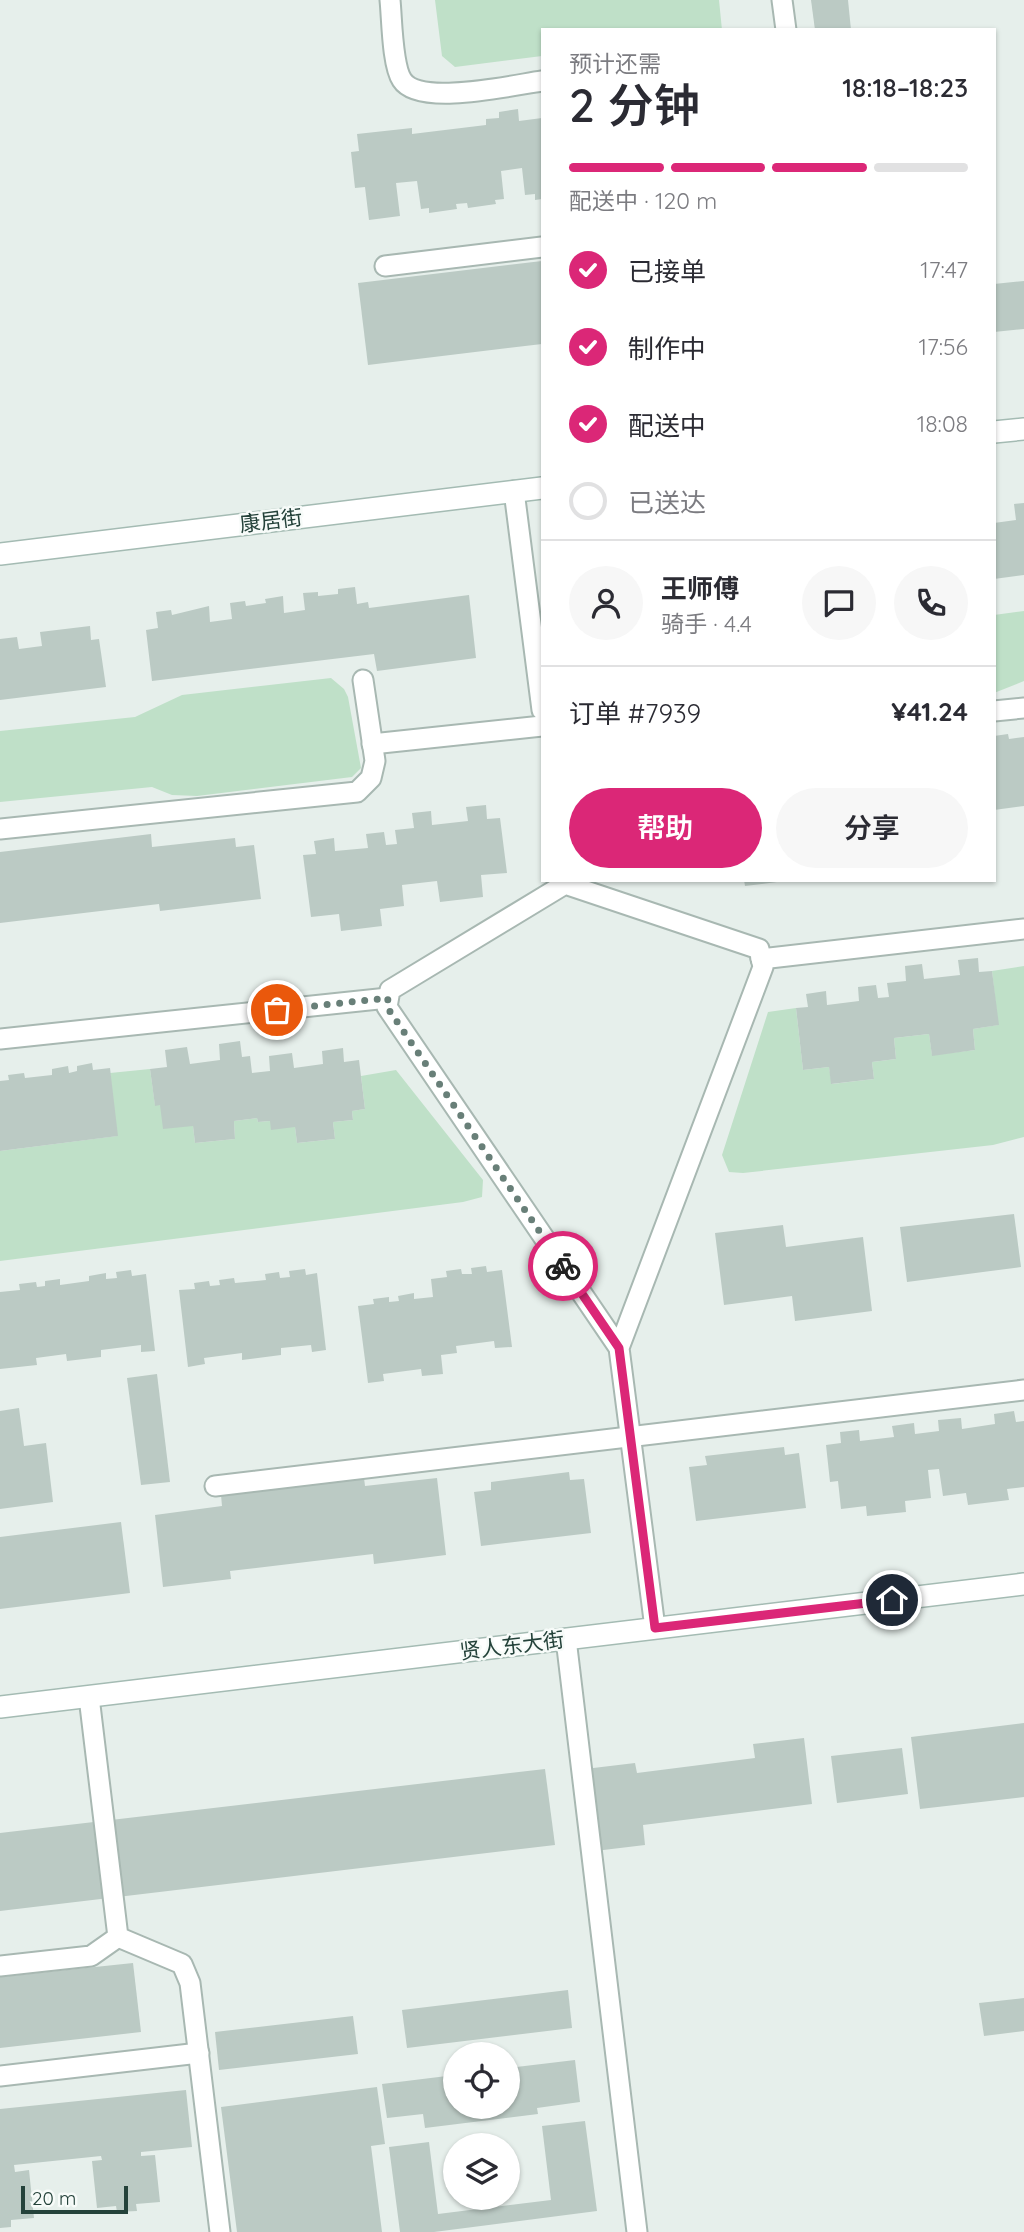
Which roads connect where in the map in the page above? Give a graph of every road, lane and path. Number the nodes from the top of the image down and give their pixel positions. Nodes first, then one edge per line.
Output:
1 (390, 0) edge
2 (782, 0) edge
3 (786, 28) edge
4 (541, 81) edge
5 (541, 247) edge
6 (385, 266) dead end
7 (1024, 429) edge
8 (996, 432) edge
9 (541, 488) edge
10 (514, 491) junction
11 (0, 554) edge
12 (363, 680) dead end
13 (541, 702) edge
14 (1024, 708) edge
15 (996, 711) edge
16 (541, 726) edge
17 (372, 744) junction
18 (0, 829) edge
19 (565, 882) edge
20 (1024, 929) edge
21 (761, 959) junction
22 (388, 998) junction
23 (0, 1039) edge
24 (619, 1348) junction
25 (1024, 1390) edge
26 (630, 1437) junction
27 (215, 1486) dead end
28 (1024, 1584) edge
29 (655, 1628) junction
30 (566, 1639) junction
31 (89, 1696) junction
32 (0, 1707) edge
33 (118, 1937) junction
34 (0, 1966) edge
35 (199, 2053) junction
36 (0, 2076) edge
37 (220, 2232) edge
38 (637, 2232) edge

1 - 4 lane
2 - 3 lane
5 - 6 lane
7 - 8 street
9 - 10 street, 康居街
10 - 11 street, 康居街
10 - 13 lane
12 - 17 lane
14 - 15 lane
16 - 17 lane
17 - 18 lane
19 - 21 lane
19 - 22 lane
20 - 21 lane
21 - 24 lane
22 - 23 lane
22 - 24 lane
24 - 26 lane
25 - 26 lane
26 - 27 lane
26 - 29 lane
28 - 29 street, 贤人东大街
29 - 30 street, 贤人东大街
30 - 31 street, 贤人东大街
30 - 38 lane
31 - 32 street, 贤人东大街
31 - 33 lane
33 - 34 lane
33 - 35 lane
35 - 36 lane
35 - 37 lane

